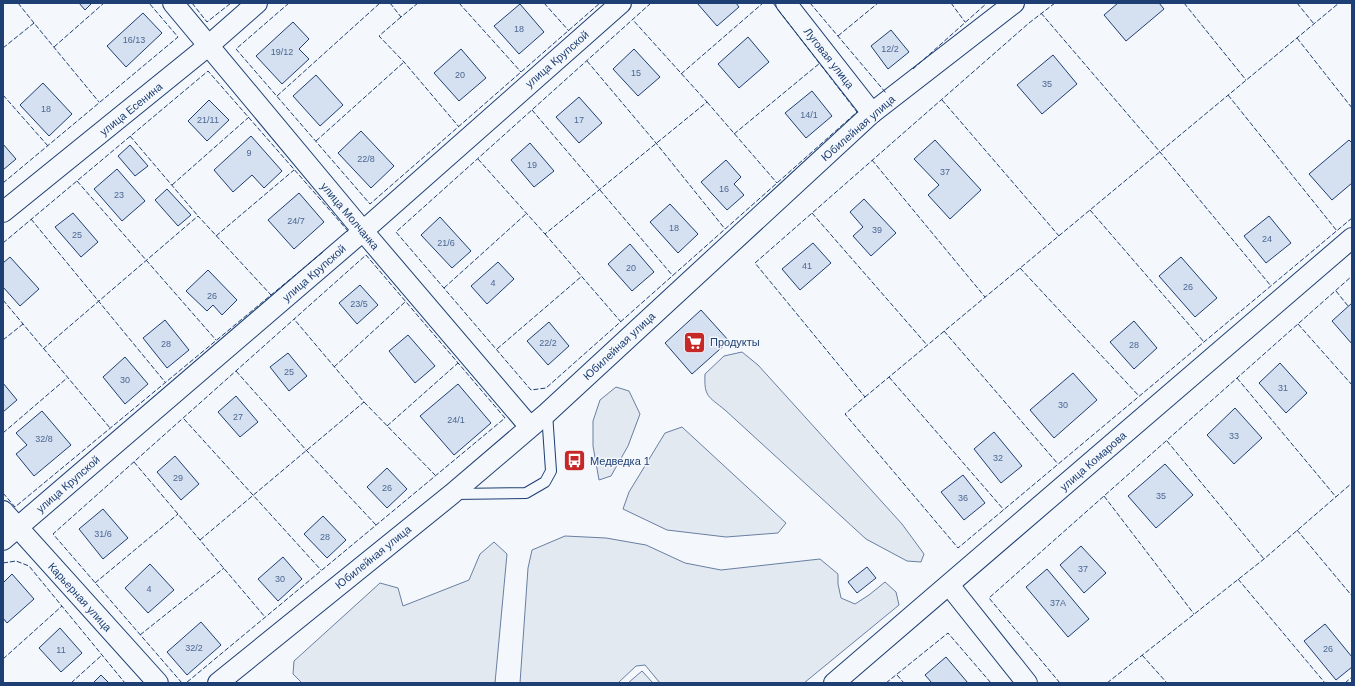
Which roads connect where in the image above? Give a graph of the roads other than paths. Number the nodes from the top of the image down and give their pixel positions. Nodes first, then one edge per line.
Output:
1 (173, 3) edge
2 (257, 3) edge
3 (621, 3) edge
4 (786, 3) edge
5 (1014, 3) edge
6 (208, 46) junction
7 (872, 113) junction
8 (3, 212) edge
9 (363, 231) junction
10 (1352, 238) edge
11 (547, 413) junction
12 (530, 428) junction
13 (452, 494) junction
14 (3, 511) edge
15 (10, 534) edge
16 (949, 585) junction
17 (158, 683) edge
18 (218, 683) edge
19 (834, 683) edge
20 (1027, 683) edge

1 - 6 street, улица Молчанка
2 - 6 street, улица Есенина
3 - 9 street, улица Крупской
4 - 7 street, Луговая улица
5 - 7 street, Юбилейная улица
6 - 8 street, улица Есенина
6 - 9 street, улица Молчанка
7 - 11 street, Юбилейная улица
9 - 12 street, улица Молчанка
9 - 15 street, улица Крупской
10 - 16 street, улица Комарова
11 - 12 street, Юбилейная улица
11 - 13 lane
12 - 13 street, Юбилейная улица
13 - 18 street, Юбилейная улица
14 - 15 street, Карьерная улица
15 - 17 street, Карьерная улица
16 - 19 street, улица Комарова
16 - 20 street

